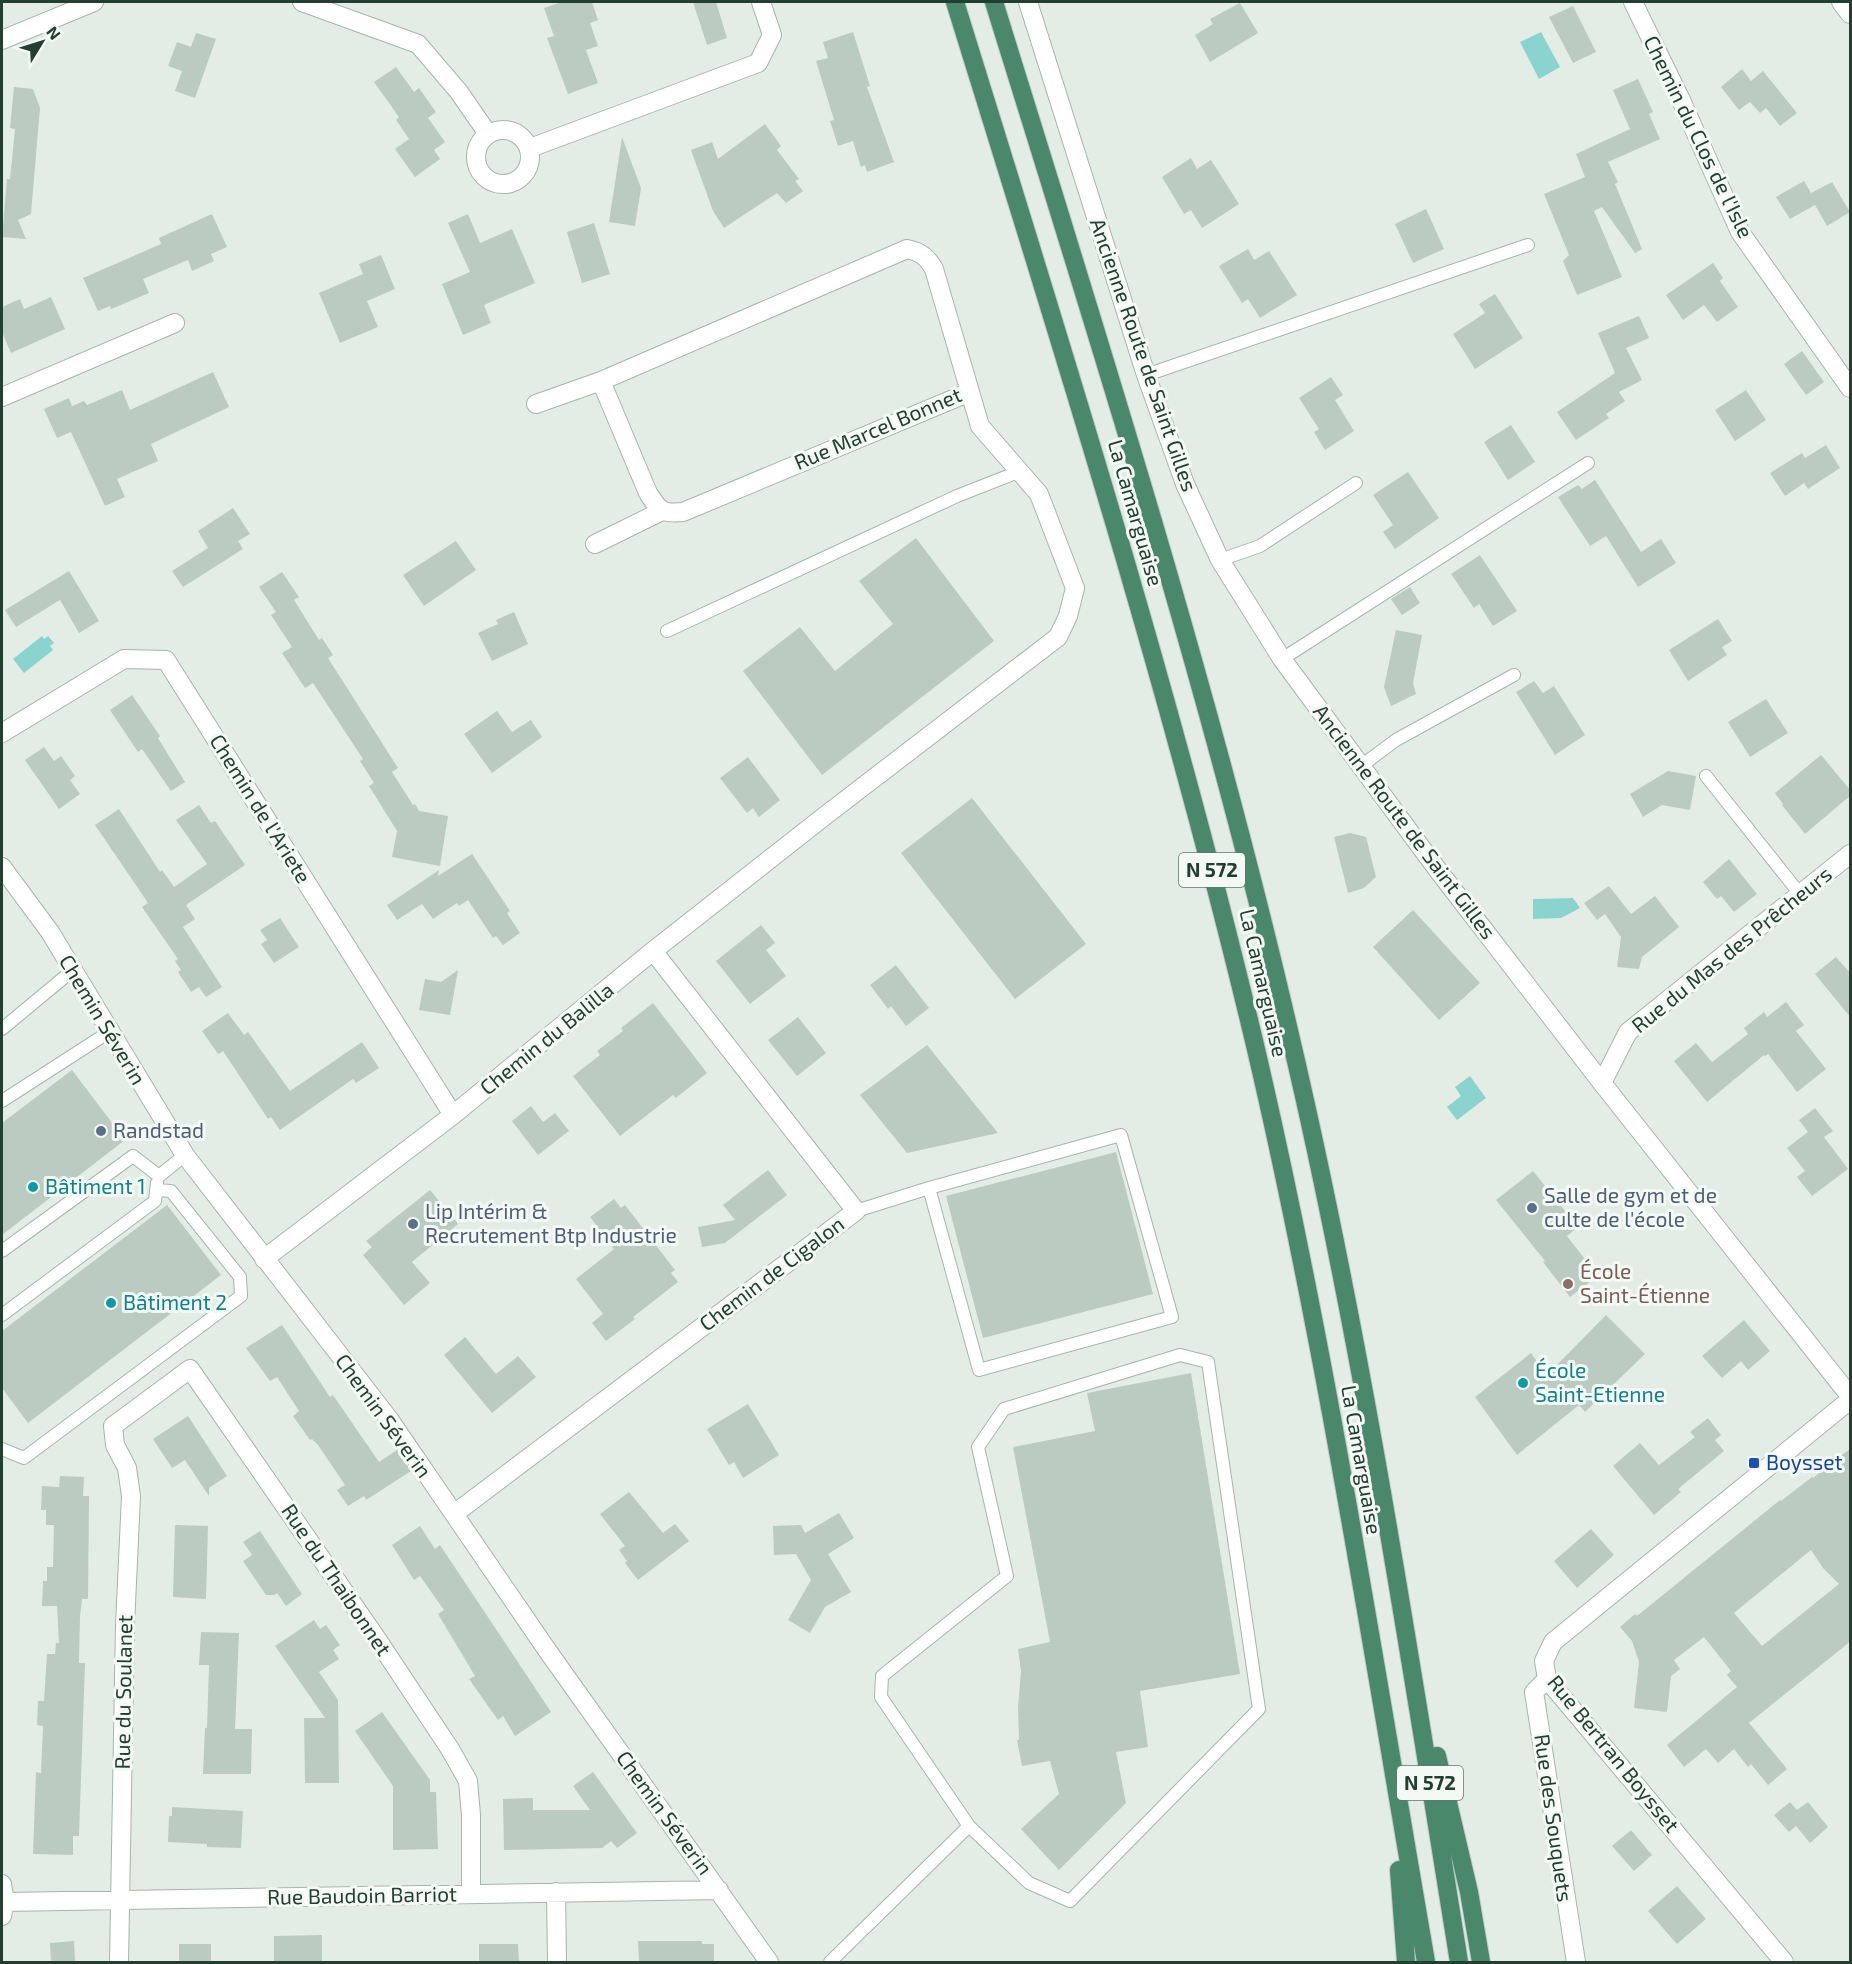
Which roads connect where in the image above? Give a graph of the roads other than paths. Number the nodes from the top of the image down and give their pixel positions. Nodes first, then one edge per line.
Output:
1 (94, 2) edge
2 (302, 2) edge
3 (761, 2) edge
4 (955, 2) edge
5 (994, 2) edge
6 (1028, 2) edge
7 (1633, 2) edge
8 (1841, 2) edge
9 (1851, 14) edge
10 (2, 40) edge
11 (488, 134) junction
12 (530, 148) junction
13 (1528, 245) dead end
14 (174, 323) dead end
15 (1146, 375) junction
16 (601, 381) junction
17 (1851, 388) edge
18 (970, 392) junction
19 (2, 397) edge
20 (536, 404) dead end
21 (1588, 462) dead end
22 (1018, 472) junction
23 (1356, 483) dead end
24 (662, 511) junction
25 (595, 544) dead end
26 (1220, 560) junction
27 (667, 631) dead end
28 (1282, 659) junction
29 (1514, 675) dead end
30 (2, 733) edge
31 (1361, 766) junction
32 (1706, 776) dead end
33 (1851, 854) edge
34 (2, 867) edge
35 (1800, 894) junction
36 (653, 951) junction
37 (73, 970) junction
38 (2, 1029) edge
39 (109, 1032) junction
40 (1602, 1083) junction
41 (2, 1101) edge
42 (453, 1115) junction
43 (185, 1155) junction
44 (159, 1176) junction
45 (929, 1188) junction
46 (156, 1190) junction
47 (856, 1210) junction
48 (2, 1251) edge
49 (264, 1259) junction
50 (2, 1315) edge
51 (1851, 1398) edge
52 (113, 1426) joint
53 (2, 1449) edge
54 (454, 1514) junction
55 (1401, 1603) junction
56 (1547, 1679) junction
57 (1390, 1757) junction
58 (969, 1826) junction
59 (2, 1884) edge
60 (718, 1890) junction
61 (556, 1892) junction
62 (471, 1894) junction
63 (121, 1900) junction
64 (3, 1909) edge
65 (119, 1962) edge
66 (557, 1962) edge
67 (770, 1962) edge
68 (830, 1962) edge
69 (1406, 1962) edge
70 (1426, 1962) edge
71 (1460, 1962) edge
72 (1481, 1962) edge
73 (1576, 1962) edge
74 (1784, 1962) edge

1 - 10 street
2 - 11 street
3 - 12 street
4 - 57 highway, La Camarguaise / N 572
5 - 55 highway, La Camarguaise / N 572
6 - 15 street, Ancienne Route de Saint Gilles
7 - 17 street, Chemin du Clos de l'Isle
8 - 9 street
11 - 12 street
11 - 12 street
13 - 15 lane
14 - 19 street
15 - 26 street, Ancienne Route de Saint Gilles
16 - 18 street, Rue Marcel Bonnet
16 - 20 street, Rue Marcel Bonnet
16 - 24 street
18 - 22 street, Chemin du Balilla
18 - 24 street, Rue Marcel Bonnet
21 - 28 lane
22 - 27 lane
22 - 36 street, Chemin du Balilla
23 - 26 lane
24 - 25 street
26 - 28 street, Ancienne Route de Saint Gilles
28 - 31 street, Ancienne Route de Saint Gilles
29 - 31 lane
30 - 42 street, Chemin de l'Ariete
31 - 40 street, Ancienne Route de Saint Gilles
32 - 35 lane
33 - 35 street, Rue du Mas des Prêcheurs
34 - 37 street, Chemin Séverin
35 - 40 street, Rue du Mas des Prêcheurs
36 - 42 street, Chemin du Balilla
36 - 47 street, Chemin de Cigalon
37 - 38 lane
37 - 39 street, Chemin Séverin
39 - 41 lane
39 - 43 street, Chemin Séverin
40 - 51 street, Ancienne Route de Saint Gilles
42 - 49 street, Chemin du Balilla
43 - 44 lane
43 - 49 street, Chemin Séverin
44 - 46 lane
44 - 48 lane
45 - 45 lane
45 - 47 lane
46 - 50 lane
46 - 53 lane
47 - 54 street, Chemin de Cigalon
49 - 54 street, Chemin Séverin
51 - 56 street, Rue Bertran Boysset
52 - 62 street, Rue du Thaibonnet
52 - 63 street, Rue du Soulanet
54 - 60 street, Chemin Séverin
55 - 71 highway, La Camarguaise / N 572
55 - 72 highway
56 - 73 street, Rue des Souquets
56 - 74 street, Rue Bertran Boysset
57 - 69 highway
57 - 70 highway, La Camarguaise / N 572
58 - 58 lane
58 - 68 lane
59 - 64 street
60 - 61 street, Rue Baudoin Barriot
60 - 67 street, Chemin Séverin
61 - 62 street, Rue Baudoin Barriot
61 - 66 street
62 - 63 street, Rue Baudoin Barriot
63 - 64 street, Rue Baudoin Barriot
63 - 65 street, Rue du Soulanet

